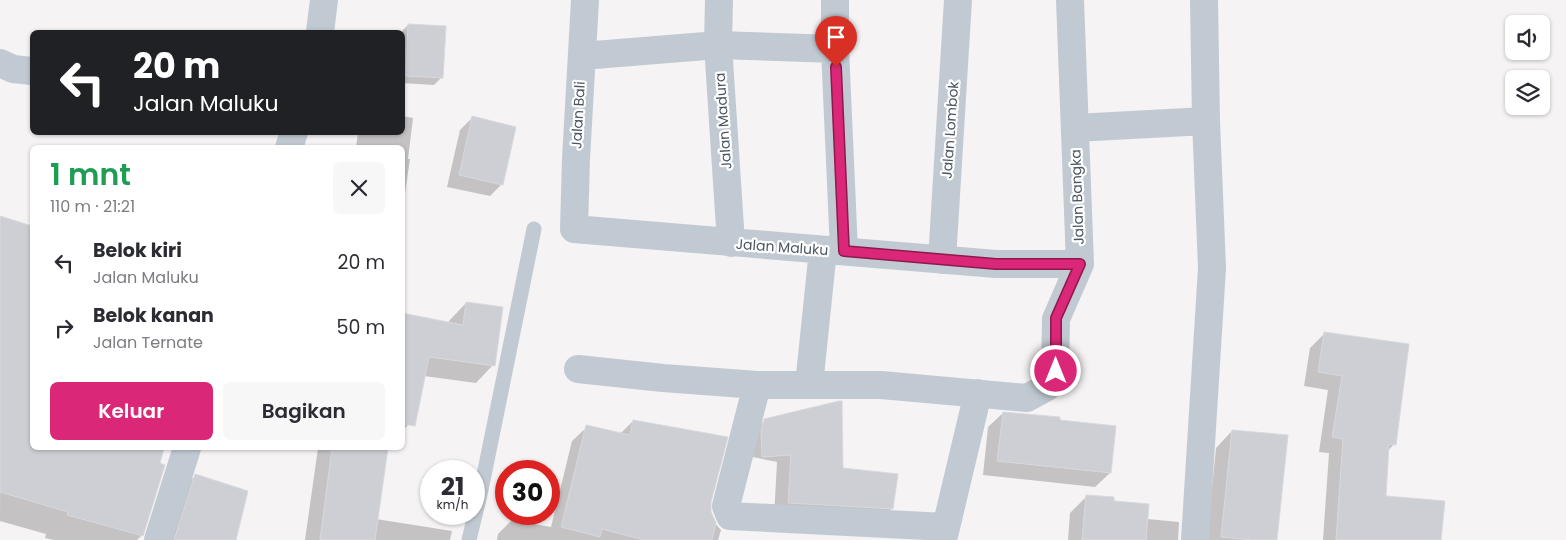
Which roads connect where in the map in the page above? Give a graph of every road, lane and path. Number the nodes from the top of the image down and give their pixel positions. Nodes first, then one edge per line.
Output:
1 (324, 0) edge
2 (585, 0) edge
3 (719, 0) edge
4 (835, 0) edge
5 (958, 0) edge
6 (1070, 0) edge
7 (1204, 0) edge
8 (320, 30) edge
9 (718, 45) junction
10 (835, 49) junction
11 (582, 56) junction
12 (0, 63) edge
13 (30, 71) edge
14 (1206, 121) junction
15 (1075, 128) junction
16 (534, 229) dead end
17 (574, 229) joint
18 (731, 243) junction
19 (833, 251) junction
20 (942, 260) junction
21 (1080, 264) junction
22 (578, 369) dead end
23 (757, 385) junction
24 (809, 385) junction
25 (978, 393) junction
26 (186, 450) edge
27 (945, 533) edge
28 (158, 540) edge
29 (469, 540) edge
30 (1195, 540) edge

1 - 8 street
2 - 11 street, Jalan Bali
3 - 9 street, Jalan Madura
4 - 10 street
5 - 20 street, Jalan Lombok
6 - 15 street, Jalan Bangka
7 - 14 street
9 - 10 street
9 - 11 street
9 - 18 street, Jalan Madura
10 - 19 street
11 - 17 street, Jalan Bali
12 - 13 street
14 - 15 street
14 - 30 street
15 - 21 street, Jalan Bangka
16 - 29 lane
17 - 18 street, Jalan Maluku
18 - 19 street, Jalan Maluku
19 - 20 street, Jalan Maluku
19 - 24 street
20 - 21 street, Jalan Maluku
21 - 25 street, Jalan Bangka
22 - 23 street
23 - 24 street
23 - 27 street
24 - 25 street
25 - 27 street
26 - 28 street

